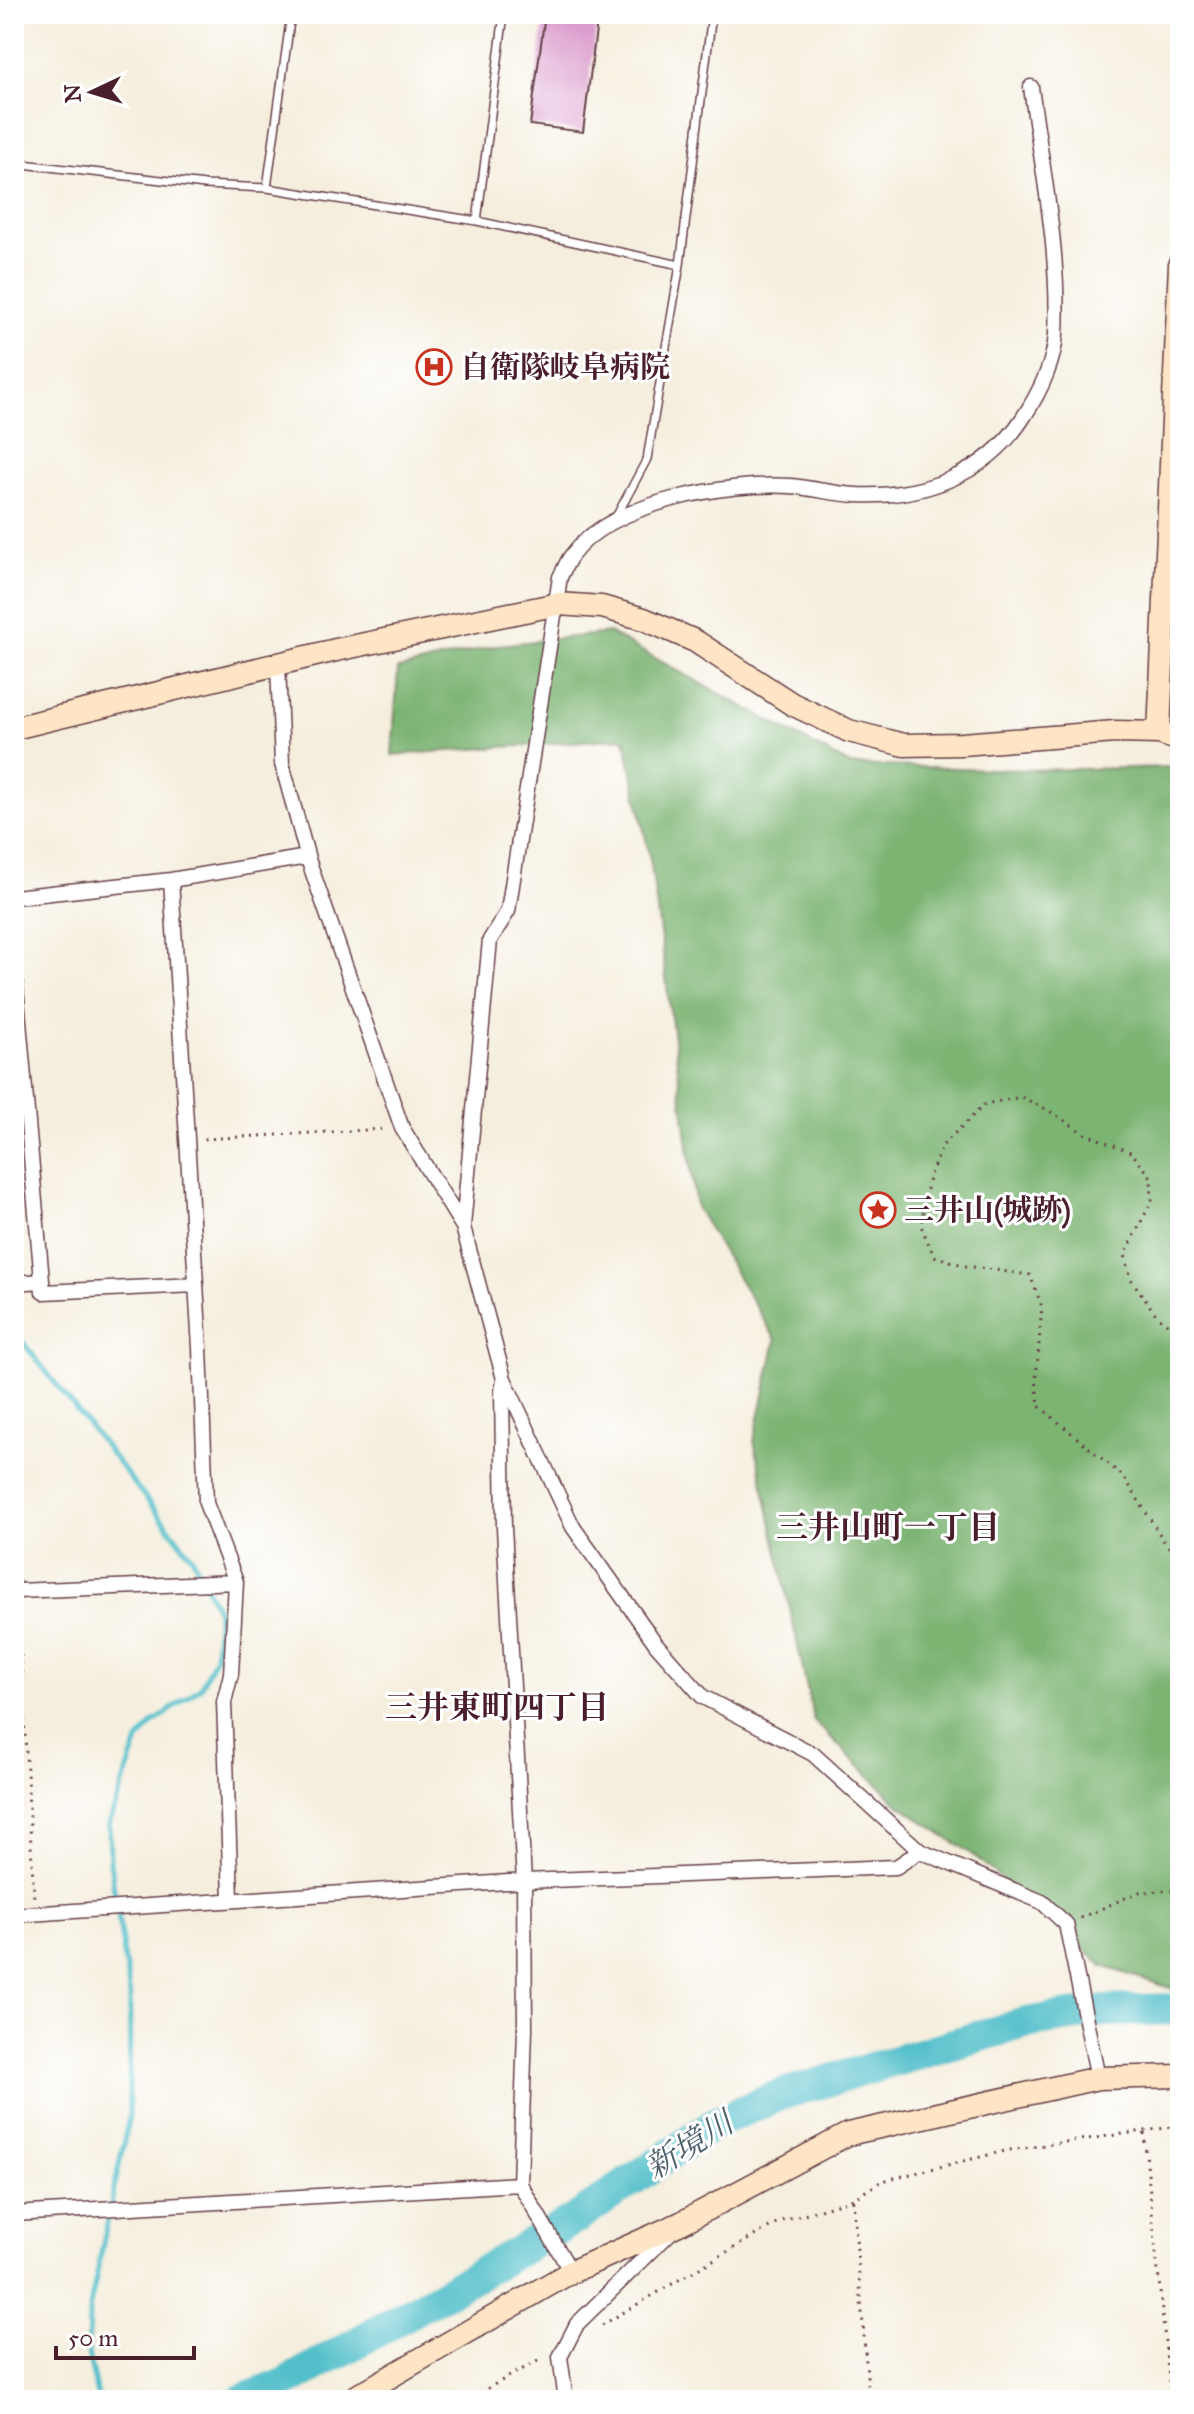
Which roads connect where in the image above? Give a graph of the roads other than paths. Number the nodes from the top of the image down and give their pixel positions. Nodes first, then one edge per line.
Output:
1 (291, 14) edge
2 (504, 14) edge
3 (712, 14) edge
4 (1031, 87) dead end
5 (14, 163) edge
6 (267, 188) junction
7 (477, 221) junction
8 (1180, 263) edge
9 (680, 265) junction
10 (613, 523) junction
11 (558, 604) junction
12 (278, 664) junction
13 (14, 728) edge
14 (1170, 736) edge
15 (307, 857) junction
16 (171, 880) junction
17 (14, 897) edge
18 (14, 965) edge
19 (463, 1227) junction
20 (42, 1281) junction
21 (14, 1283) edge
22 (196, 1285) junction
23 (504, 1379) junction
24 (236, 1582) junction
25 (16, 1588) edge
26 (920, 1851) junction
27 (524, 1881) junction
28 (231, 1898) junction
29 (14, 1915) edge
30 (1096, 2070) junction
31 (1180, 2076) edge
32 (522, 2189) junction
33 (14, 2214) edge
34 (681, 2223) junction
35 (568, 2267) junction
36 (350, 2400) edge
37 (566, 2400) edge

1 - 6 lane
2 - 7 lane
3 - 9 lane
4 - 10 street
5 - 6 lane
6 - 7 lane
7 - 9 lane
8 - 14 street
9 - 10 lane
10 - 11 street
11 - 12 street
11 - 14 street
11 - 19 street
12 - 13 street
12 - 15 street
15 - 16 street
15 - 19 street
16 - 17 street
16 - 22 street
18 - 20 street
19 - 23 street
20 - 21 street
20 - 22 street
22 - 24 street
23 - 26 street
23 - 27 street
24 - 25 street
24 - 28 street
26 - 27 street
26 - 30 street
27 - 28 street
27 - 32 street
28 - 29 street
30 - 31 street
30 - 34 street
32 - 33 street
32 - 35 street
34 - 35 street
34 - 37 street
35 - 36 street

